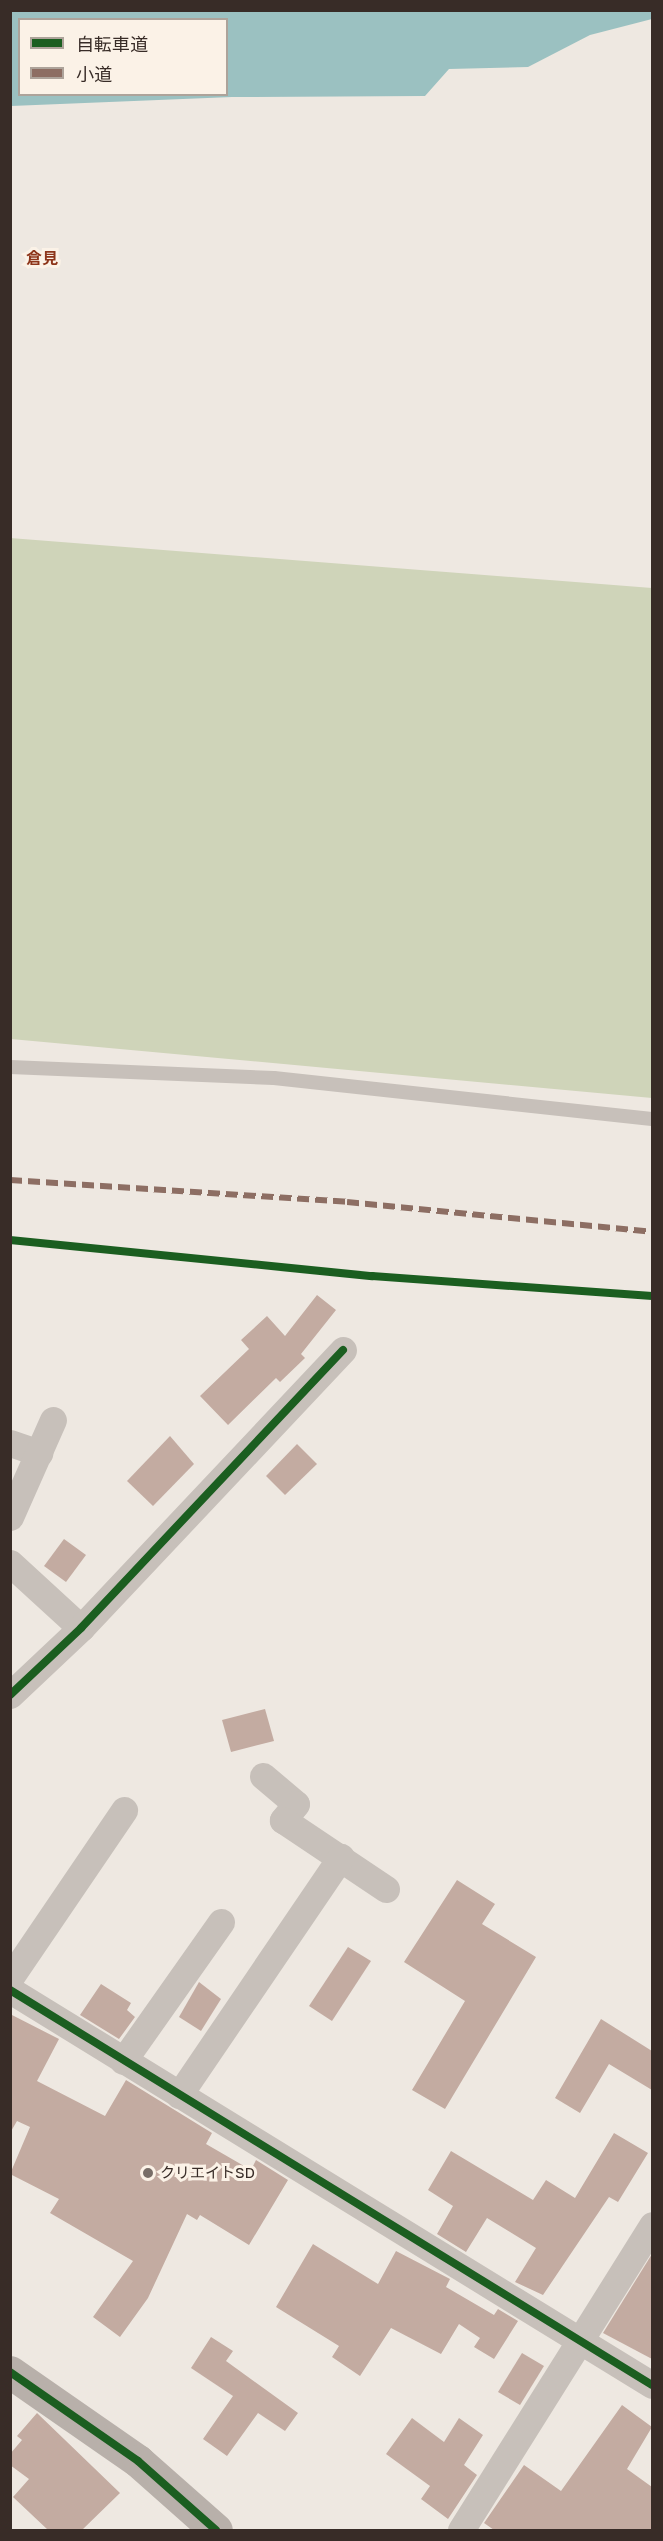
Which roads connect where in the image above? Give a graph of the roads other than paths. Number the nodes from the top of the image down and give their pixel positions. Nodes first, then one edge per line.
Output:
1 (10, 1067) edge
2 (652, 1119) edge
3 (343, 1350) dead end
4 (54, 1420) dead end
5 (10, 1443) edge
6 (39, 1453) junction
7 (10, 1517) edge
8 (10, 1563) edge
9 (81, 1628) junction
10 (10, 1695) edge
11 (263, 1776) dead end
12 (124, 1810) dead end
13 (341, 1857) junction
14 (386, 1888) dead end
15 (221, 1922) dead end
16 (10, 1978) edge
17 (10, 1990) edge
18 (123, 2061) junction
19 (179, 2095) junction
20 (652, 2225) edge
21 (580, 2341) junction
22 (10, 2372) edge
23 (652, 2385) edge
24 (216, 2530) edge
25 (461, 2530) edge

1 - 2 lane
3 - 9 street
4 - 6 street
5 - 6 street
6 - 7 street
8 - 9 street
9 - 10 street
11 - 13 street
12 - 16 street
13 - 14 street
13 - 19 street
15 - 18 street
17 - 18 street
18 - 19 street
19 - 21 street
20 - 21 street
21 - 23 street
21 - 25 street
22 - 24 street

